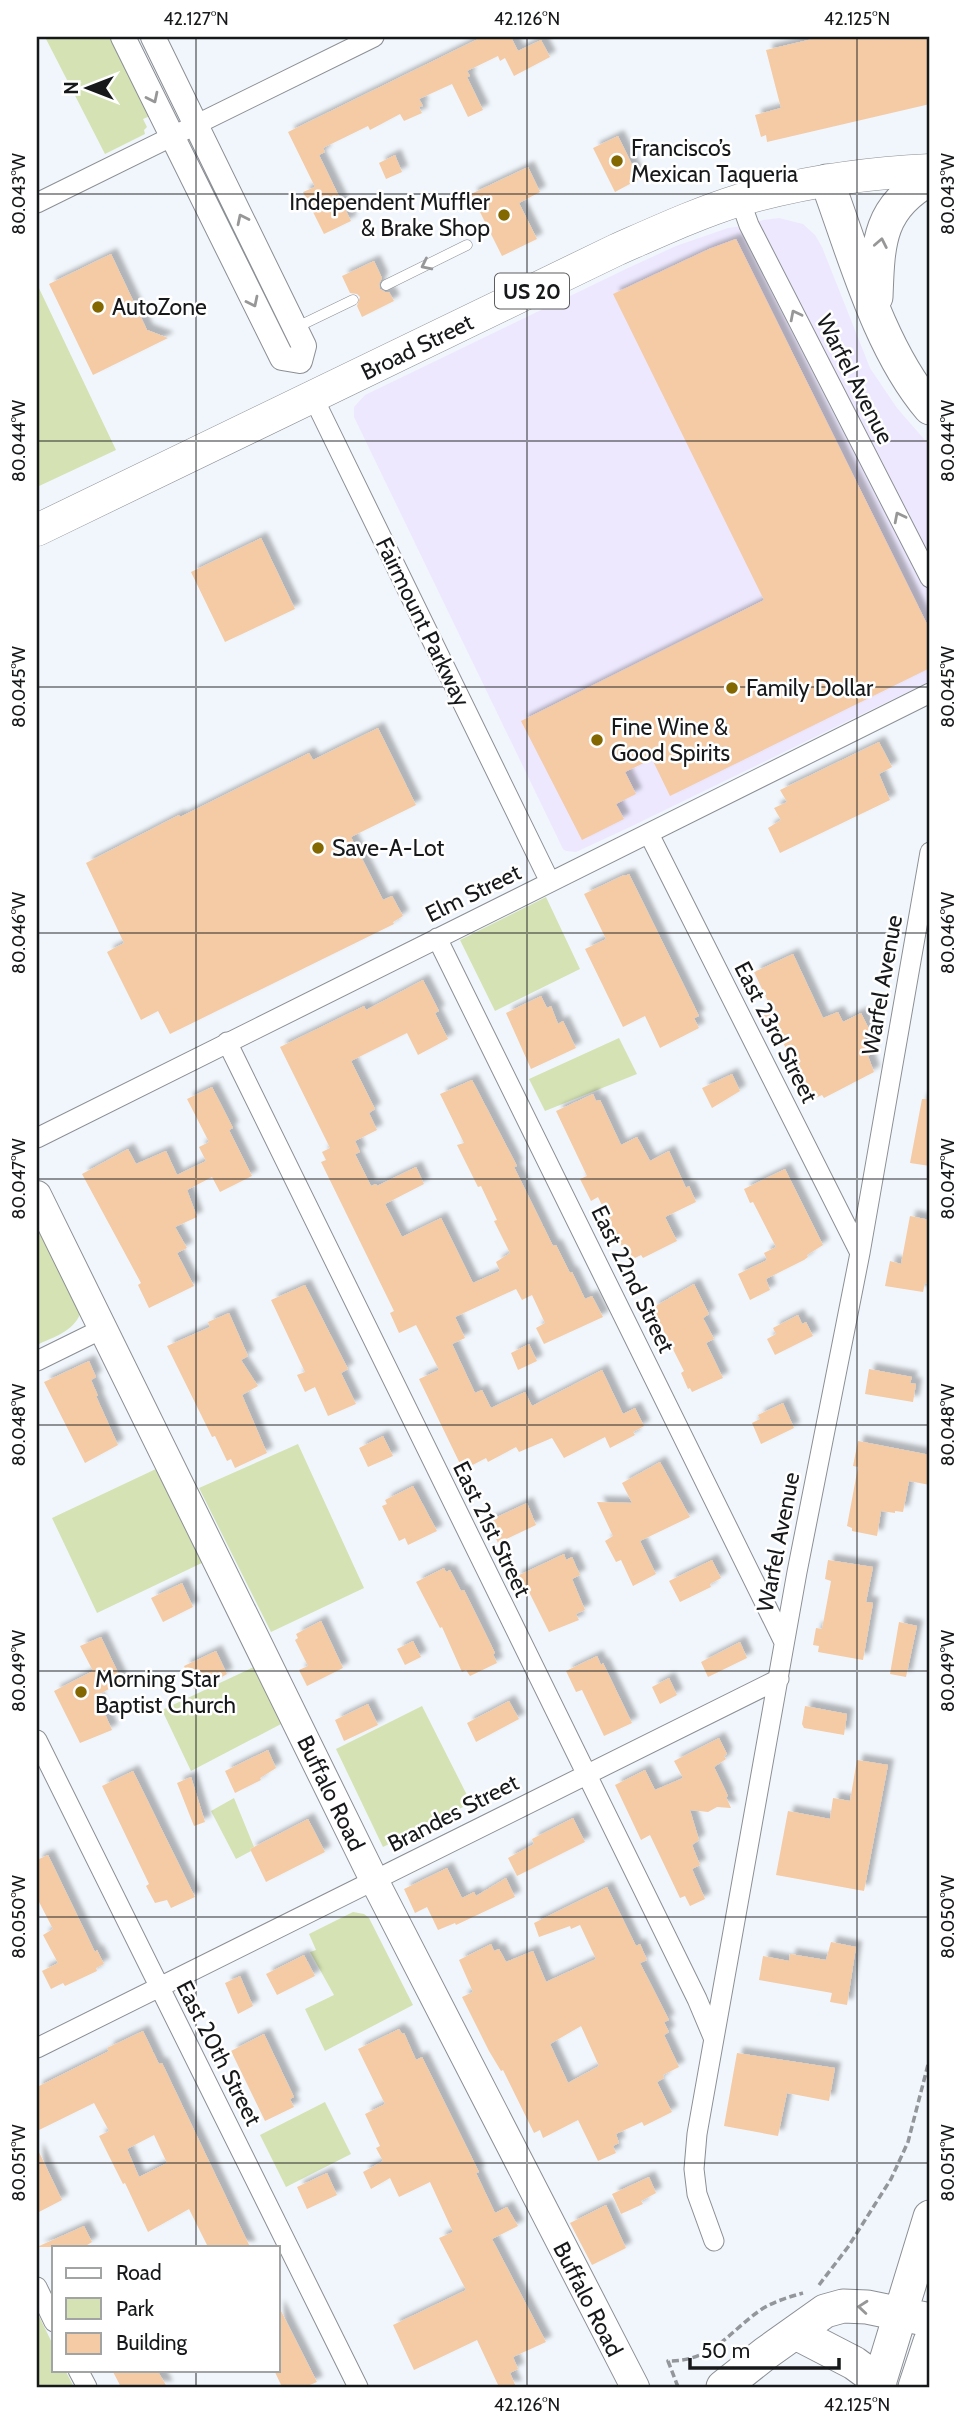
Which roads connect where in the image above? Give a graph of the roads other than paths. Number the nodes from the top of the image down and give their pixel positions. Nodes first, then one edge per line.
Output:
1 (123, 37) edge
2 (153, 37) edge
3 (374, 37) edge
4 (196, 125) junction
5 (172, 136) junction
6 (930, 170) edge
7 (930, 178) edge
8 (827, 181) junction
9 (740, 200) junction
10 (37, 203) edge
11 (467, 245) dead end
12 (386, 285) dead end
13 (353, 300) dead end
14 (875, 310) junction
15 (295, 328) junction
16 (300, 361) junction
17 (313, 397) junction
18 (930, 408) edge
19 (37, 530) edge
20 (930, 578) edge
21 (930, 693) edge
22 (649, 834) junction
23 (930, 852) edge
24 (550, 882) junction
25 (437, 938) junction
26 (227, 1042) junction
27 (37, 1138) edge
28 (37, 1195) edge
29 (860, 1253) junction
30 (102, 1329) junction
31 (37, 1360) edge
32 (784, 1642) junction
33 (779, 1679) junction
34 (37, 1740) edge
35 (585, 1774) junction
36 (374, 1880) junction
37 (158, 1987) junction
38 (713, 2037) junction
39 (37, 2048) edge
40 (930, 2217) edge
41 (714, 2241) dead end
42 (37, 2287) edge
43 (916, 2317) edge
44 (52, 2318) edge
45 (796, 2333) junction
46 (930, 2342) edge
47 (879, 2384) edge
48 (358, 2387) edge
49 (635, 2387) edge
50 (723, 2387) edge
51 (915, 2387) edge

1 -> 5 street
2 - 4 street, Fairmount Parkway
3 - 4 street
4 - 5 street
15 -> 4 street, Fairmount Parkway
5 - 10 street
5 -> 16 street
6 - 8 main road, Broad Street / US 20
14 -> 7 highway
8 - 9 main road, Broad Street / US 20
8 - 14 highway
9 - 17 main road, Broad Street / US 20
20 -> 9 street, Warfel Avenue
11 -> 12 lane
13 - 15 lane
14 - 18 highway
15 - 16 street, Fairmount Parkway
16 - 17 street, Fairmount Parkway
17 - 19 main road, Broad Street / US 20
17 - 24 street, Fairmount Parkway
21 - 22 street, Elm Street
22 - 24 street, Elm Street
22 - 29 street, East 23rd Street
23 - 29 street, Warfel Avenue
24 - 25 street, Elm Street
25 - 26 street, Elm Street
25 - 32 street, East 22nd Street
26 - 27 street, Elm Street
26 - 35 street, East 21st Street
28 - 30 main road, Buffalo Road
29 - 32 street, Warfel Avenue
30 - 31 street
30 - 36 main road, Buffalo Road
32 - 33 street, Warfel Avenue
33 - 35 street, Brandes Street
33 - 38 street, Warfel Avenue
34 - 37 street, East 20th Street
35 - 36 street, Brandes Street
35 - 38 street, East 21st Street
36 - 37 street, Brandes Street
36 - 49 main road, Buffalo Road
37 - 39 street, Brandes Street
37 - 48 street, East 20th Street
38 - 41 street, Warfel Avenue
40 - 43 highway
42 - 44 street
43 -> 45 highway
43 - 47 highway
45 - 47 highway
45 - 50 highway
46 - 51 highway

